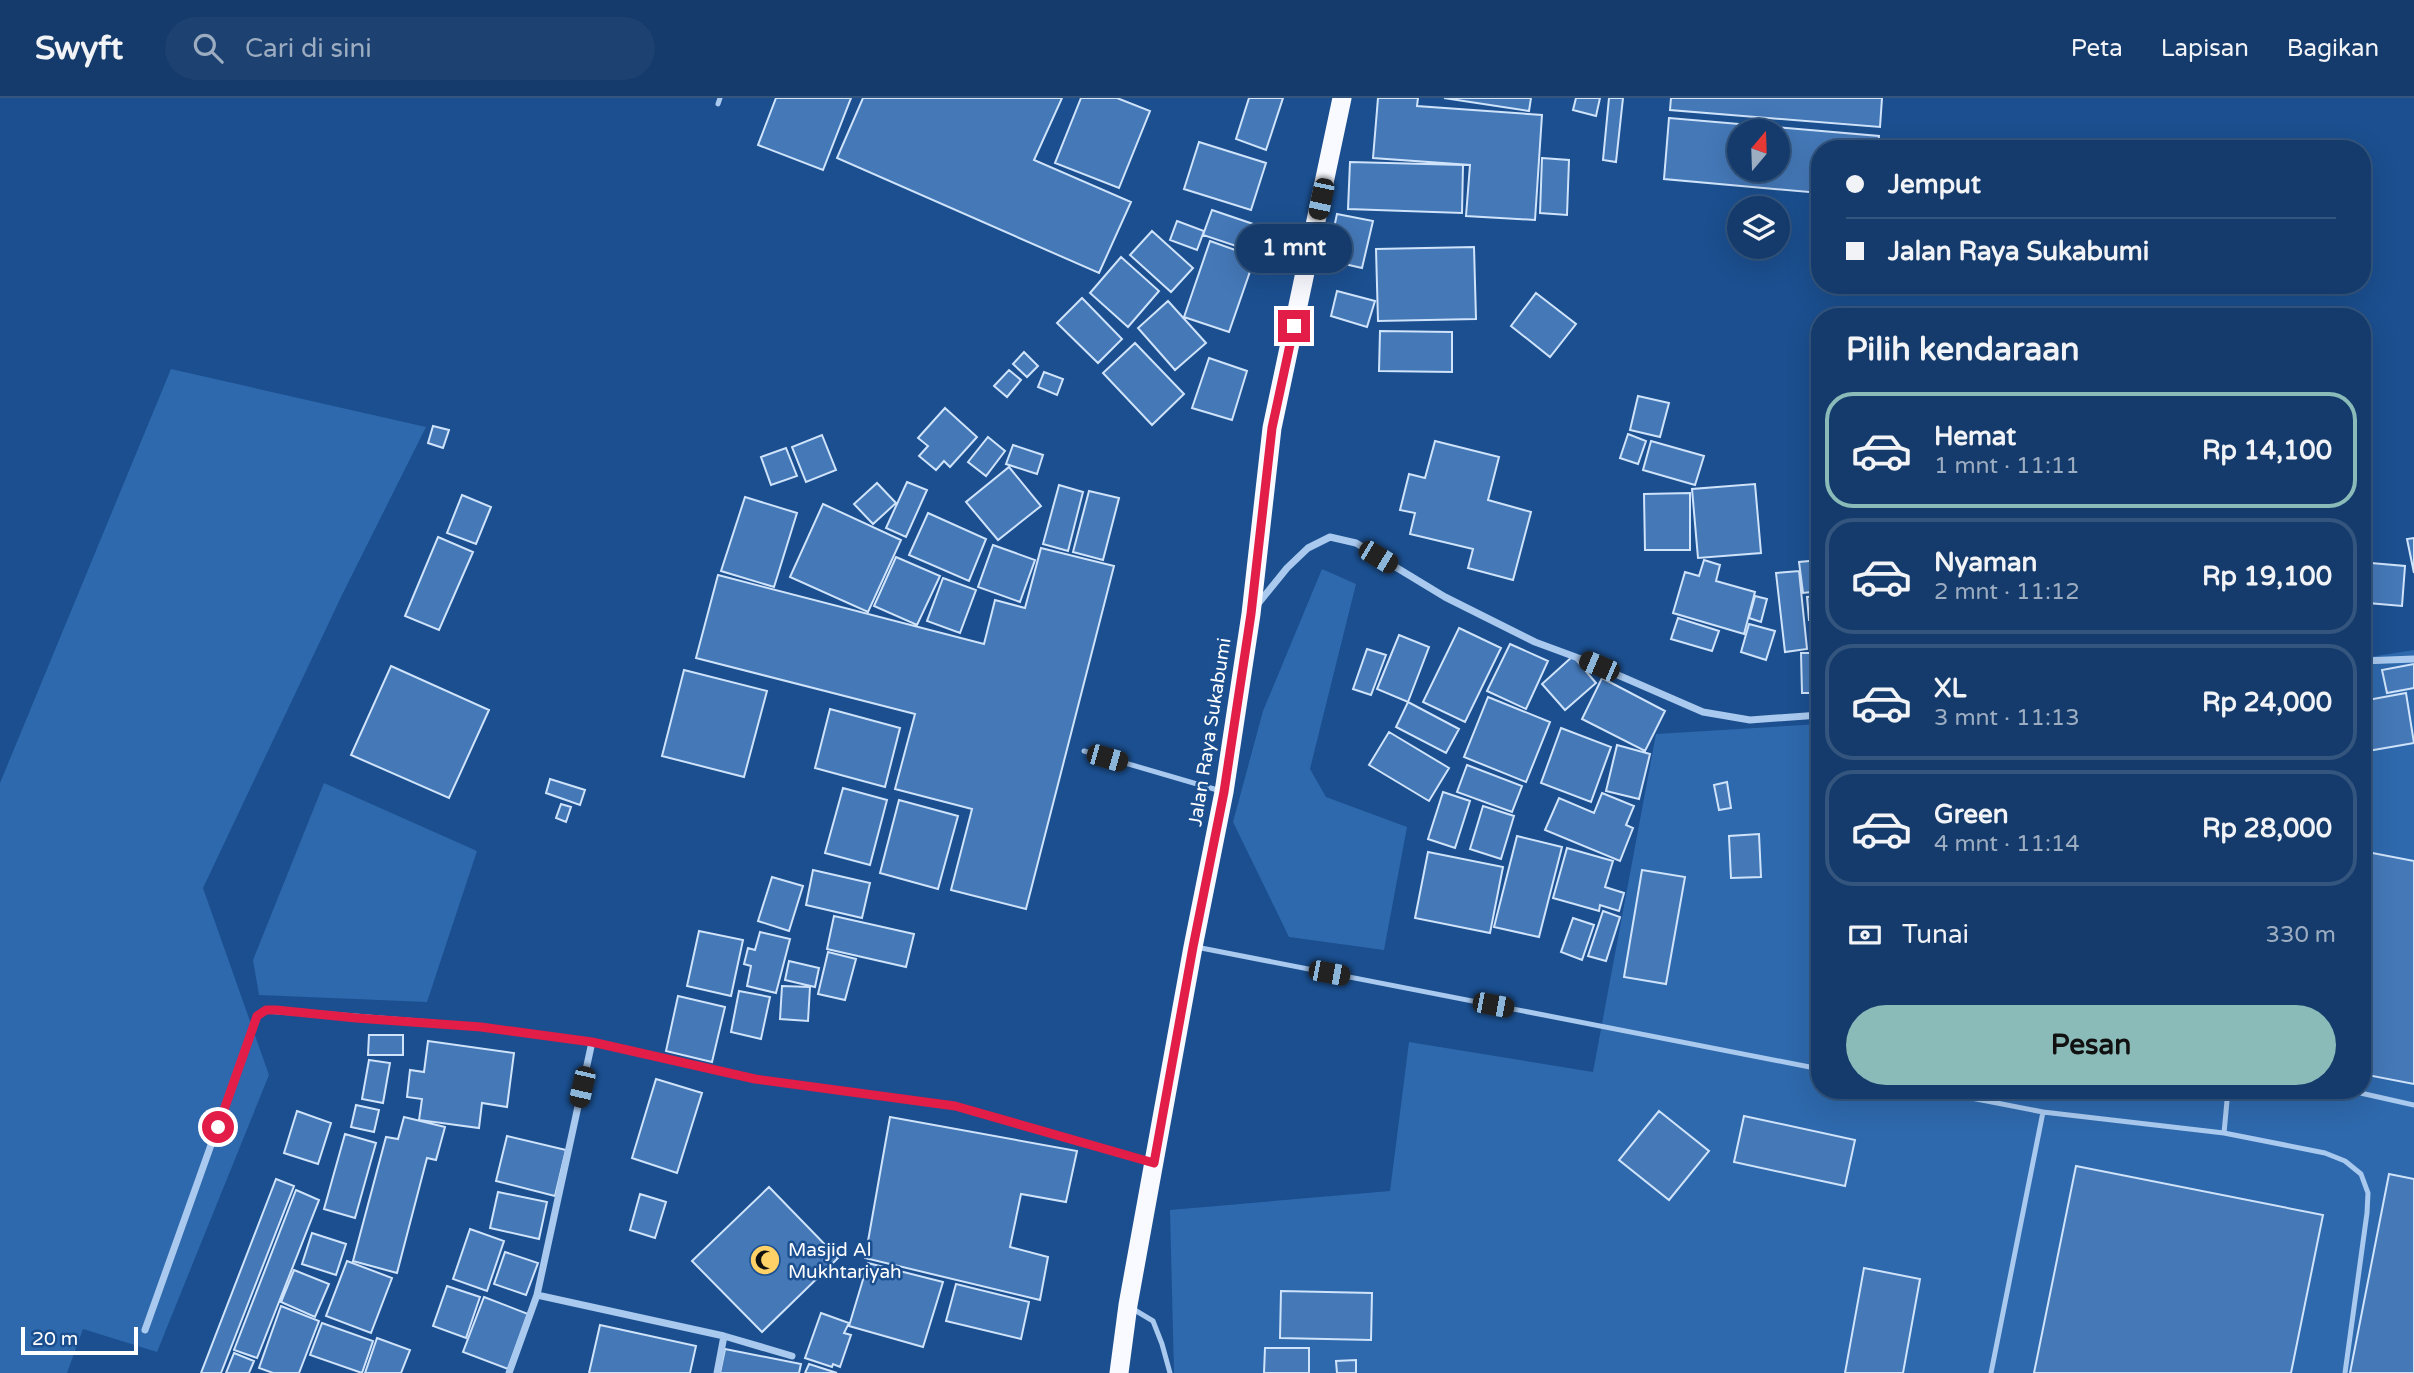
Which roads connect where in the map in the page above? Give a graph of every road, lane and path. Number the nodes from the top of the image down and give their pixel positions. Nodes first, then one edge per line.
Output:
1 (1342, 98) edge
2 (1251, 614) junction
3 (2414, 659) edge
4 (2371, 661) edge
5 (1811, 716) edge
6 (1084, 751) dead end
7 (1224, 792) junction
8 (1193, 947) junction
9 (592, 1042) junction
10 (1811, 1067) edge
11 (2371, 1095) edge
12 (1976, 1099) edge
13 (2227, 1099) edge
14 (2414, 1105) edge
15 (2043, 1112) junction
16 (2224, 1133) junction
17 (1154, 1163) junction
18 (537, 1295) junction
19 (1128, 1305) junction
20 (145, 1330) dead end
21 (724, 1336) junction
22 (792, 1356) dead end
23 (509, 1373) edge
24 (717, 1373) edge
25 (1119, 1373) edge
26 (1170, 1373) edge
27 (1991, 1373) edge
28 (2345, 1373) edge

1 - 2 highway, Jalan Raya Sukabumi
2 - 5 street
2 - 7 highway, Jalan Raya Sukabumi
3 - 4 street
6 - 7 lane
7 - 8 highway, Jalan Raya Sukabumi
8 - 10 lane
8 - 17 highway, Jalan Raya Sukabumi
9 - 17 street
9 - 18 street
9 - 20 street
11 - 14 lane
12 - 15 lane
13 - 16 lane
15 - 16 lane
15 - 27 lane
16 - 28 lane
17 - 19 highway, Jalan Raya Sukabumi
18 - 21 street
18 - 23 street
19 - 25 highway, Jalan Raya Sukabumi
19 - 26 lane
21 - 22 street
21 - 24 street

